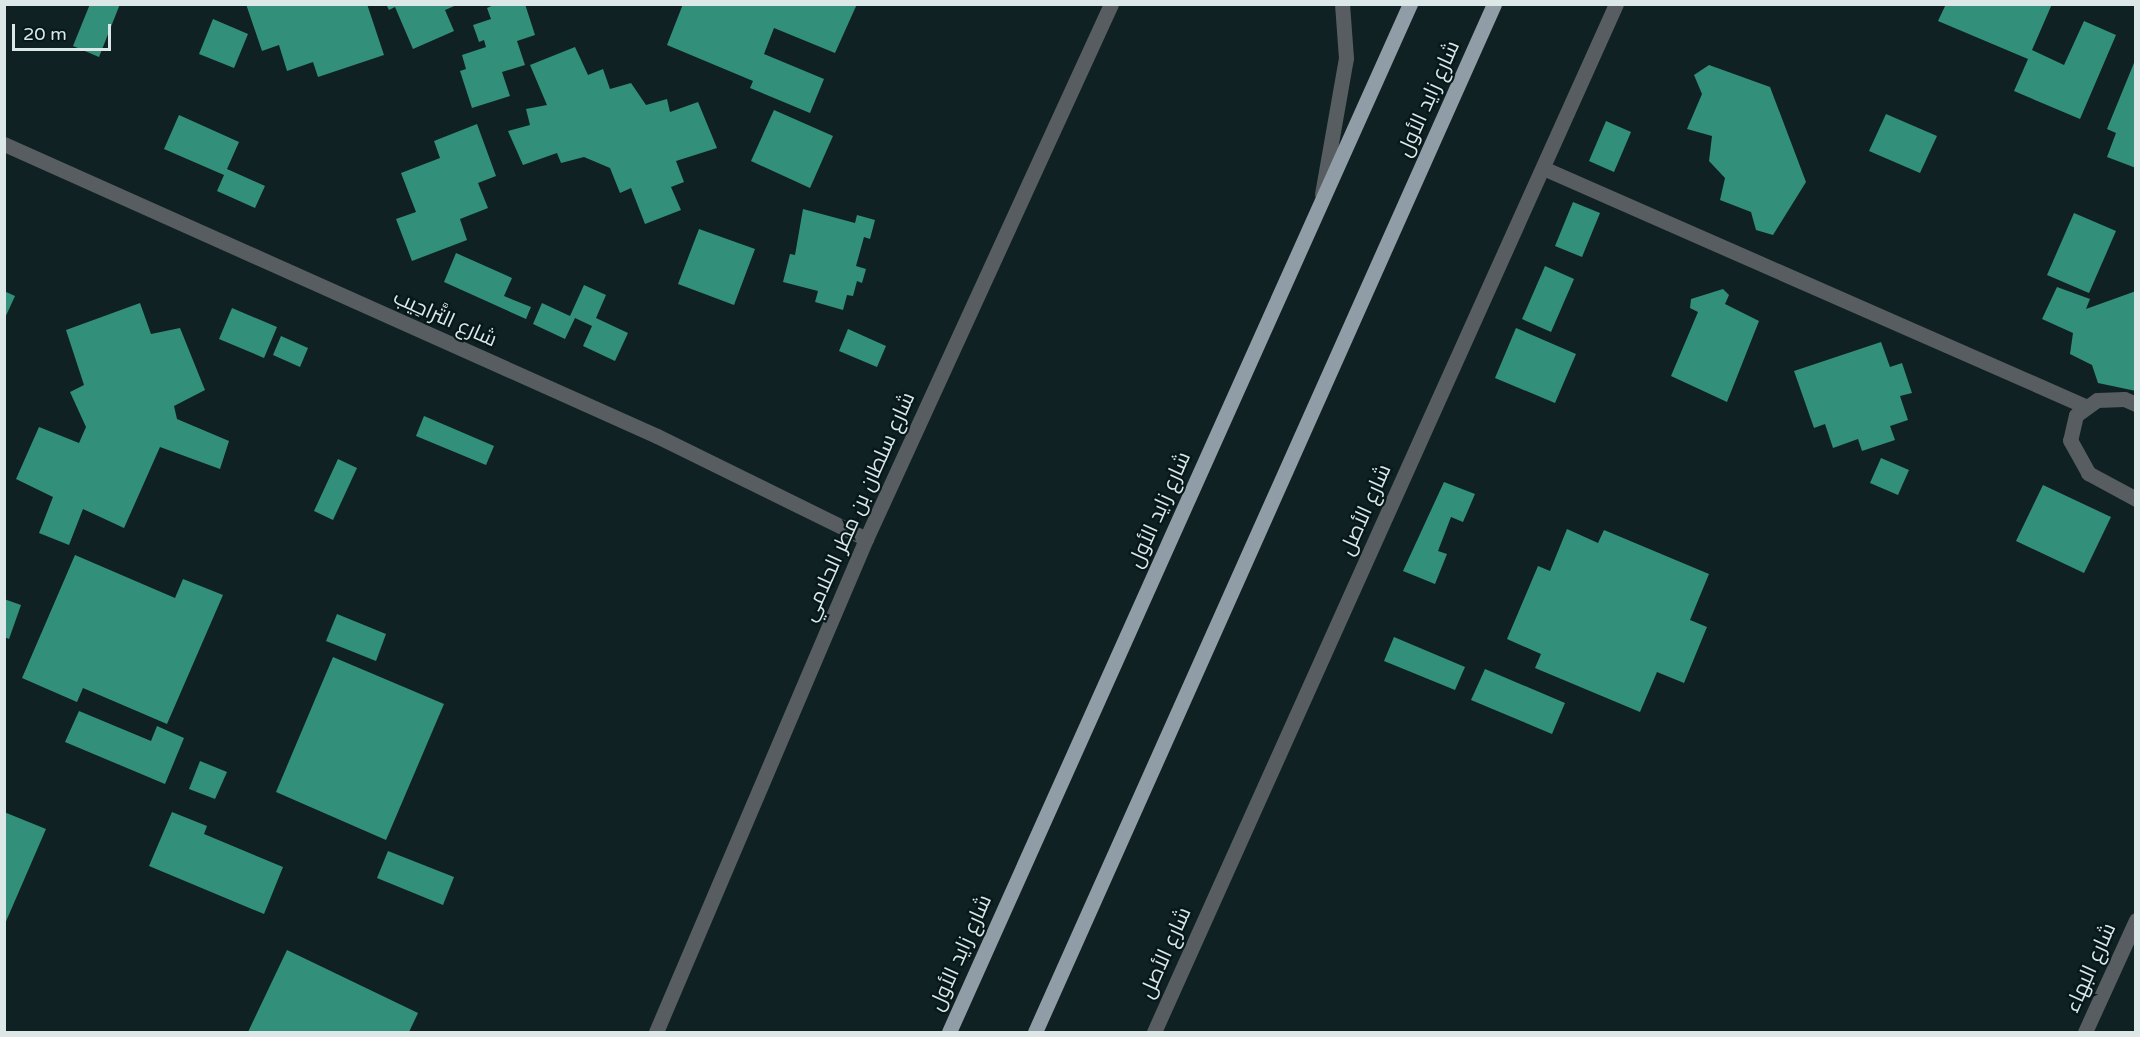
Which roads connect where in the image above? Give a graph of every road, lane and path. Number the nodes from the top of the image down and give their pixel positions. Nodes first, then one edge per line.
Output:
1 (1111, 4) edge
2 (1342, 4) edge
3 (1410, 4) edge
4 (1494, 4) edge
5 (1616, 4) edge
6 (4, 144) edge
7 (1543, 168) junction
8 (1320, 203) junction
9 (2136, 404) edge
10 (2085, 406) junction
11 (2136, 499) edge
12 (866, 538) junction
13 (2136, 920) edge
14 (656, 1032) edge
15 (949, 1032) edge
16 (1035, 1032) edge
17 (1154, 1032) edge
18 (2085, 1032) edge

1 - 12 street, شارع سلطان بن مطر الحلامي
2 - 8 street
3 - 8 main road, شارع زايد الأول
4 - 16 main road, شارع زايد الأول
5 - 7 street, شارع الأصل
6 - 12 street, شارع التَّراحِيب
7 - 10 street
7 - 17 street, شارع الأصل
8 - 15 main road, شارع زايد الأول
9 - 10 street
10 - 11 street
12 - 14 street, شارع سلطان بن مطر الحلامي
13 - 18 street, شارع البهاء

